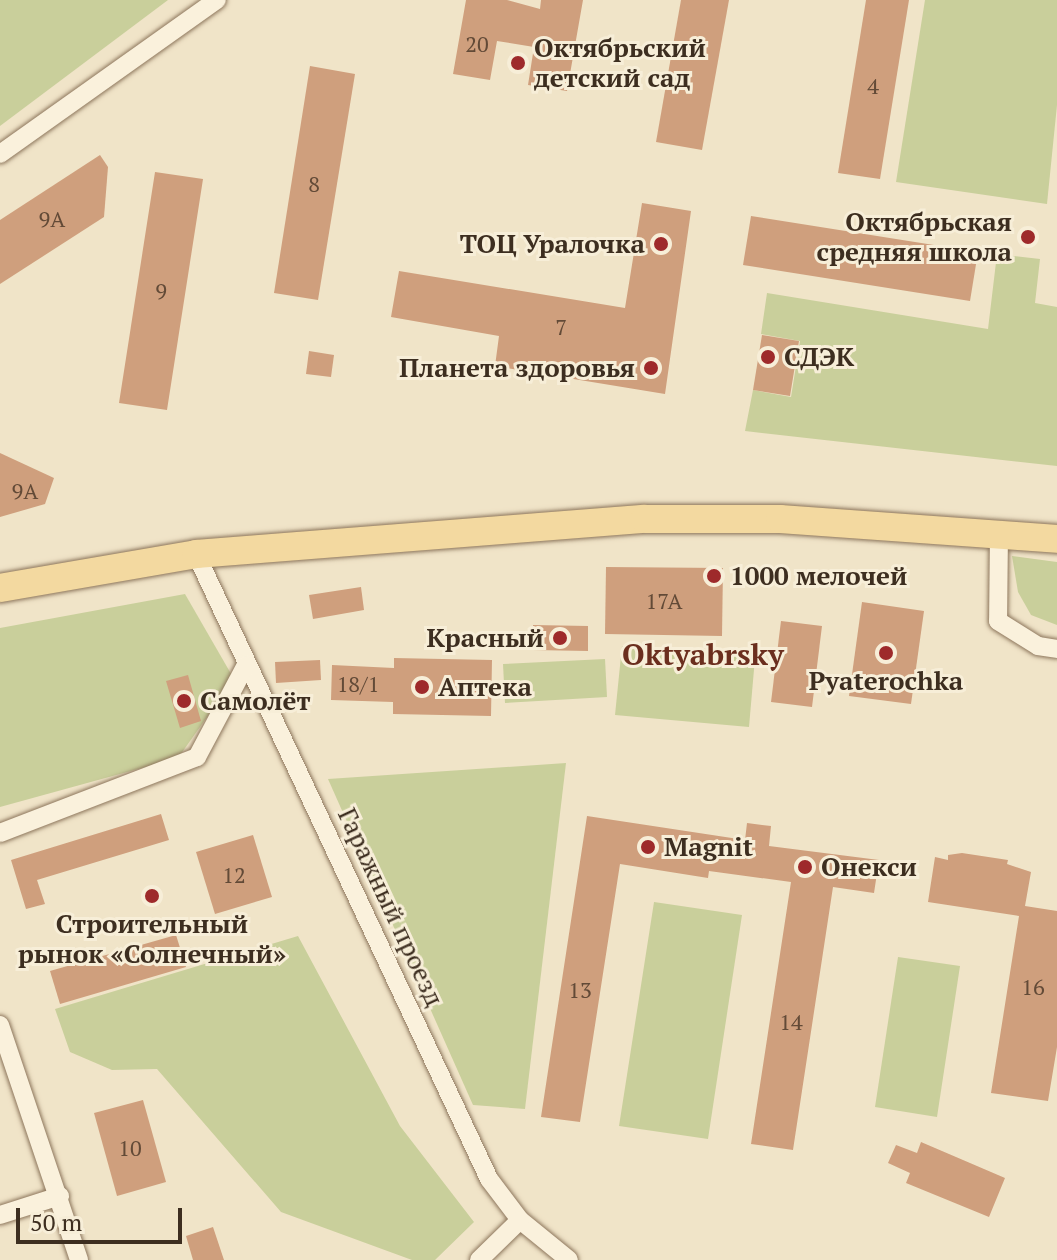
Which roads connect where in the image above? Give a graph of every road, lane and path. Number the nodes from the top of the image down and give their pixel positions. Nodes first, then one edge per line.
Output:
1 (217, 0) edge
2 (0, 154) edge
3 (999, 532) junction
4 (1057, 539) edge
5 (196, 554) junction
6 (0, 588) edge
7 (1057, 649) edge
8 (246, 665) junction
9 (0, 833) edge
10 (0, 1025) edge
11 (60, 1196) junction
12 (0, 1215) edge
13 (520, 1220) junction
14 (79, 1260) edge
15 (479, 1260) edge
16 (569, 1260) edge

1 - 2 street
3 - 4 main road
3 - 5 main road
3 - 7 street
5 - 6 main road
5 - 8 street, Гаражный проезд
8 - 9 street
8 - 13 street, Гаражный проезд
10 - 11 street
11 - 12 street
11 - 14 street
13 - 15 street
13 - 16 street, Гаражный проезд

